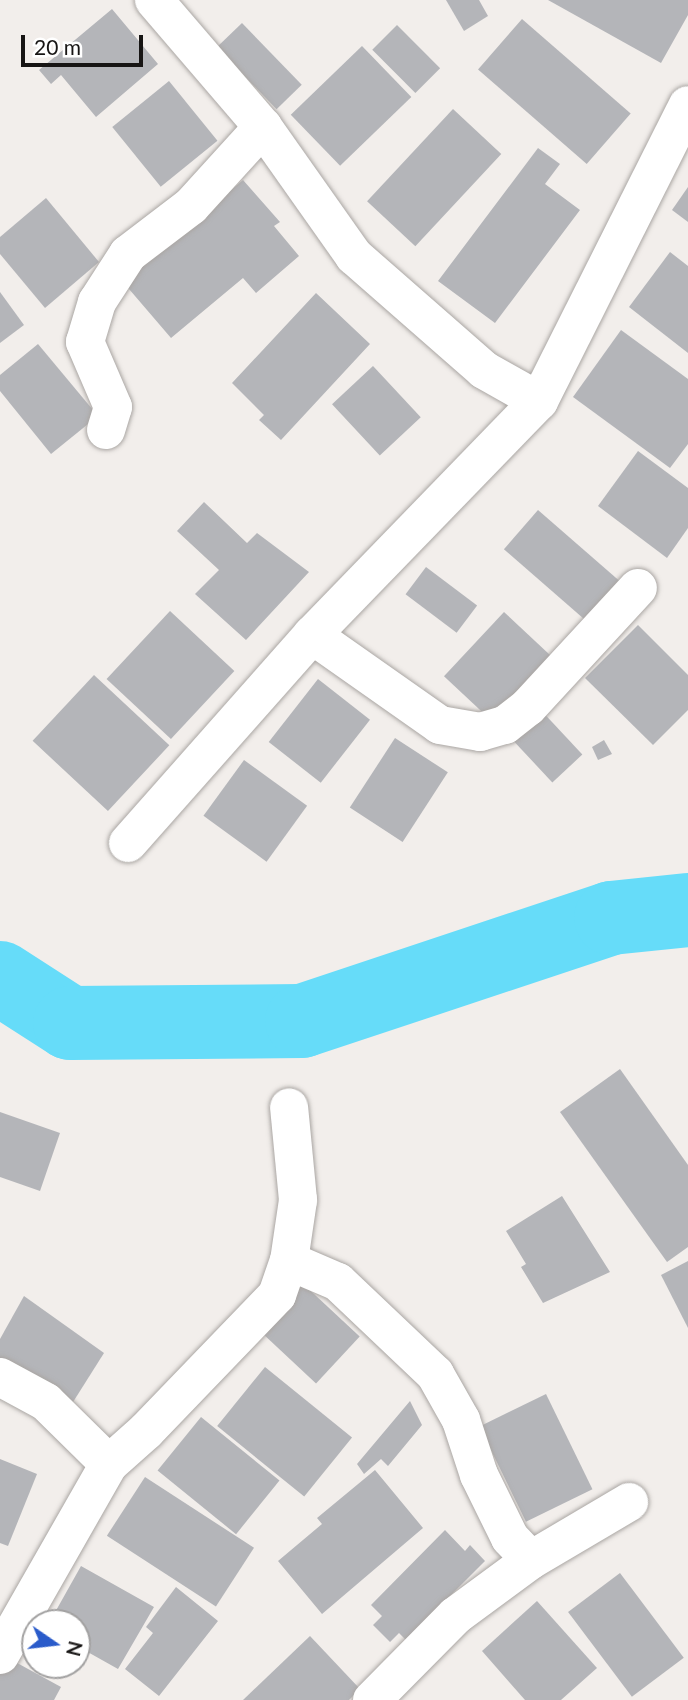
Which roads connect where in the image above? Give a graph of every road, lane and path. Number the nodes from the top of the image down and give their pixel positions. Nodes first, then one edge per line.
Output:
1 (154, 0) edge
2 (688, 105) edge
3 (263, 127) junction
4 (539, 401) junction
5 (106, 429) dead end
6 (638, 588) dead end
7 (312, 635) junction
8 (128, 843) dead end
9 (289, 1107) dead end
10 (289, 1261) junction
11 (0, 1377) edge
12 (108, 1464) junction
13 (629, 1502) dead end
14 (531, 1560) junction
15 (0, 1656) edge
16 (372, 1700) edge

1 - 3 street
2 - 4 street
3 - 4 street
3 - 5 street
4 - 7 street
6 - 7 street
7 - 8 street
9 - 10 street
10 - 12 street
10 - 14 street
11 - 12 street
12 - 15 street
13 - 14 street
14 - 16 street

